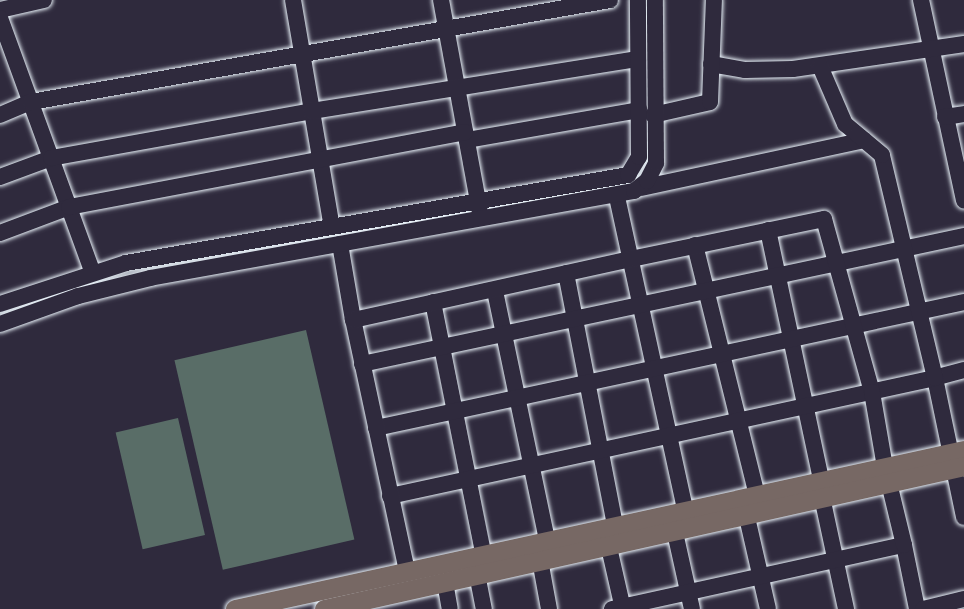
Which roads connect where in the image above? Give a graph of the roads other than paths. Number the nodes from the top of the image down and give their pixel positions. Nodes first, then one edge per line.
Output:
1 (44, 0) edge
2 (293, 0) edge
3 (442, 0) edge
4 (610, 0) edge
5 (638, 0) edge
6 (655, 0) edge
7 (713, 0) edge
8 (921, 0) edge
9 (0, 10) edge
10 (0, 18) edge
11 (447, 27) junction
12 (964, 44) edge
13 (930, 50) junction
14 (303, 54) junction
15 (638, 59) junction
16 (7, 61) edge
17 (711, 64) junction
18 (820, 66) junction
19 (457, 87) junction
20 (31, 102) junction
21 (312, 111) junction
22 (646, 112) junction
23 (964, 114) edge
24 (0, 115) edge
25 (944, 117) junction
26 (466, 136) junction
27 (864, 140) junction
28 (51, 158) junction
29 (321, 162) junction
30 (0, 177) edge
31 (962, 184) edge
32 (641, 188) junction
33 (617, 197) junction
34 (964, 201) edge
35 (69, 207) junction
36 (480, 211) junction
37 (332, 227) junction
38 (768, 230) junction
39 (0, 233) edge
40 (964, 236) edge
41 (340, 244) junction
42 (695, 245) junction
43 (904, 248) junction
44 (197, 251) junction
45 (631, 258) junction
46 (839, 261) junction
47 (200, 269) junction
48 (92, 271) junction
49 (566, 273) junction
50 (776, 274) junction
51 (709, 289) junction
52 (495, 290) junction
53 (433, 302) junction
54 (964, 302) edge
55 (0, 304) edge
56 (641, 304) junction
57 (920, 313) junction
58 (573, 318) junction
59 (352, 320) junction
60 (0, 324) edge
61 (855, 327) junction
62 (506, 333) junction
63 (790, 341) junction
64 (441, 346) junction
65 (725, 355) junction
66 (362, 364) junction
67 (655, 369) junction
68 (964, 370) edge
69 (935, 377) junction
70 (587, 383) junction
71 (872, 392) junction
72 (519, 397) junction
73 (804, 406) junction
74 (455, 411) junction
75 (740, 419) junction
76 (376, 428) junction
77 (669, 435) junction
78 (600, 447) junction
79 (957, 460) edge
80 (533, 464) junction
81 (887, 475) junction
82 (469, 478) junction
83 (822, 489) junction
84 (757, 495) junction
85 (390, 496) junction
86 (685, 509) junction
87 (746, 513) junction
88 (964, 517) edge
89 (674, 528) junction
90 (612, 535) junction
91 (547, 540) junction
92 (904, 545) junction
93 (483, 553) junction
94 (540, 560) junction
95 (836, 560) junction
96 (407, 571) junction
97 (477, 574) junction
98 (760, 575) junction
99 (445, 582) junction
100 (688, 593) junction
101 (964, 599) edge
102 (366, 604) edge
103 (619, 608) edge
104 (235, 609) edge
105 (324, 609) edge
106 (450, 609) edge
107 (484, 609) edge
108 (549, 609) edge
109 (692, 609) edge
110 (768, 609) edge
111 (846, 609) edge
112 (917, 609) edge
113 (923, 609) edge

1 - 9 street
2 - 14 street
3 - 11 street
4 - 11 street
5 - 15 street
6 - 22 street
7 - 17 street
8 - 13 street
10 - 16 street
11 - 14 street
11 - 19 street
12 - 13 street
13 - 18 street
13 - 25 street
14 - 20 street
14 - 21 street
15 - 19 street
15 - 22 street
16 - 20 street
17 - 18 street
17 - 22 street
18 - 27 street
19 - 21 street
19 - 26 street
20 - 24 street
20 - 28 street
21 - 28 street
21 - 29 street
22 - 26 street
22 - 32 street
22 - 36 street
23 - 25 street
25 - 31 street
26 - 29 street
26 - 36 street
27 - 32 street
27 - 43 street
28 - 30 street
28 - 35 street
29 - 35 street
29 - 37 street
31 - 34 street
32 - 33 street
33 - 36 street
33 - 45 street
35 - 39 street
35 - 48 street
36 - 37 street
36 - 41 street
37 - 44 street
38 - 42 street
38 - 46 street
38 - 50 street
40 - 43 street
41 - 47 street
41 - 59 street
42 - 45 street
42 - 51 street
43 - 46 street
43 - 57 street
44 - 47 street
44 - 48 street
45 - 49 street
45 - 56 street
46 - 50 street
46 - 61 street
47 - 60 street
48 - 55 street
49 - 52 street
49 - 58 street
50 - 51 street
50 - 63 street
51 - 56 street
51 - 65 street
52 - 53 street
52 - 62 street
53 - 59 street
53 - 64 street
54 - 57 street
56 - 58 street
56 - 67 street
57 - 61 street
57 - 69 street
58 - 62 street
58 - 70 street
59 - 66 street
61 - 63 street
61 - 71 street
62 - 64 street
62 - 72 street
63 - 65 street
63 - 73 street
64 - 66 street
64 - 74 street
65 - 67 street
65 - 75 street
66 - 76 street
67 - 70 street
67 - 77 street
68 - 69 street
69 - 71 street
69 - 79 street
70 - 72 street
70 - 78 street
71 - 73 street
71 - 81 street
72 - 74 street
72 - 80 street
73 - 75 street
73 - 83 street
74 - 76 street
74 - 82 street
75 - 77 street
75 - 84 street
76 - 85 street
77 - 78 street
77 - 86 street
78 - 80 street
78 - 90 street
79 - 81 main road
79 - 88 street
80 - 82 street
80 - 91 street
81 - 83 main road
81 - 92 street
82 - 85 street
82 - 93 street
83 - 84 main road
83 - 87 main road
83 - 95 street
84 - 86 main road
85 - 96 street
86 - 90 main road
87 - 89 main road
87 - 98 street
89 - 90 main road
89 - 100 street
90 - 91 main road
90 - 94 main road
90 - 103 street
91 - 93 main road
92 - 95 street
92 - 112 street
93 - 96 main road
94 - 97 main road
94 - 108 street
95 - 98 street
95 - 111 street
96 - 104 main road
97 - 99 main road
97 - 107 street
98 - 100 street
98 - 110 street
99 - 102 main road
99 - 106 street
100 - 103 street
100 - 109 street
101 - 113 street
102 - 105 main road

